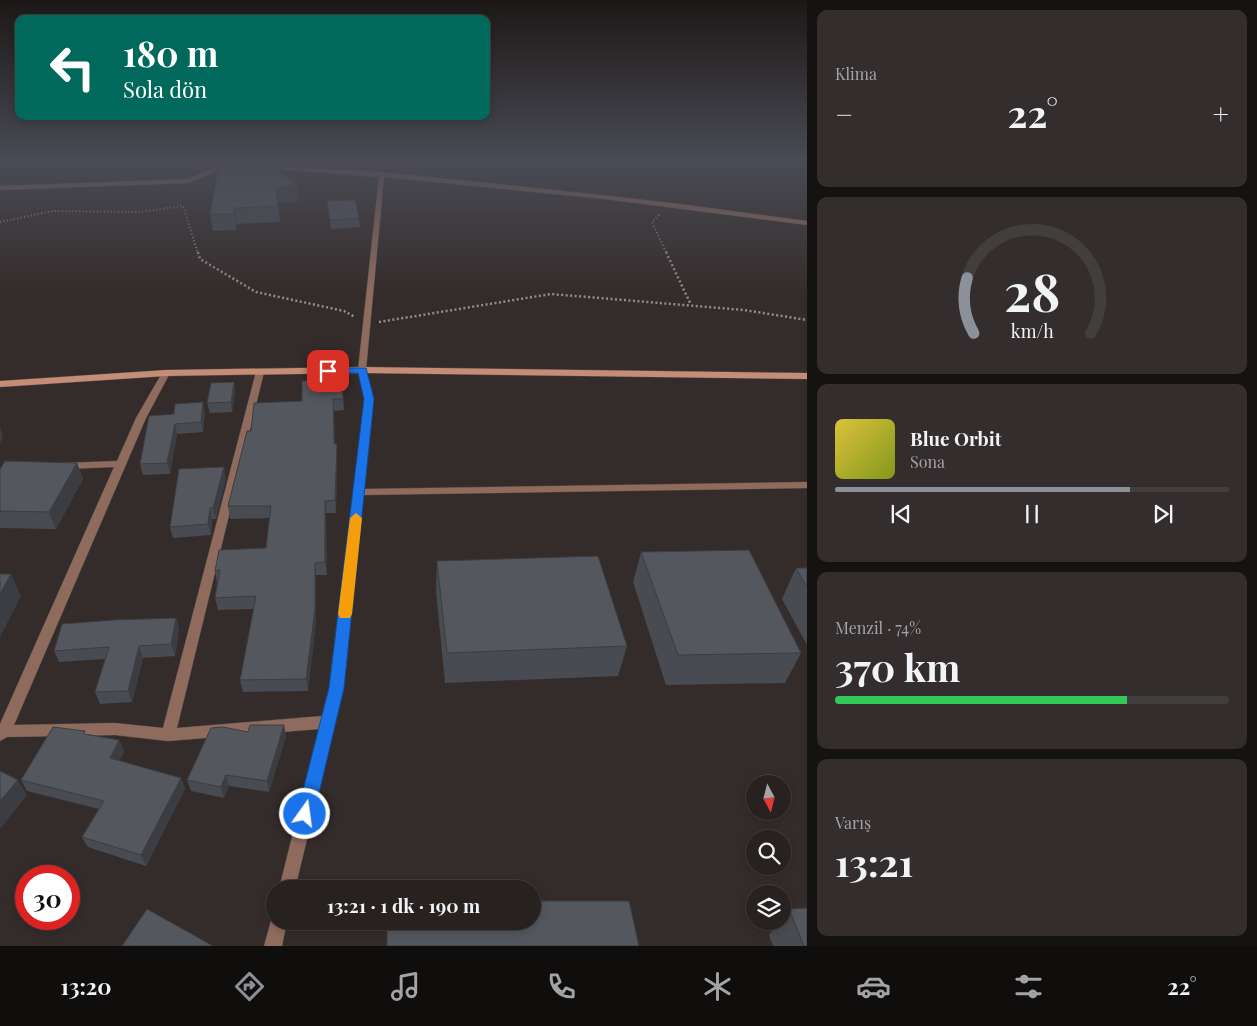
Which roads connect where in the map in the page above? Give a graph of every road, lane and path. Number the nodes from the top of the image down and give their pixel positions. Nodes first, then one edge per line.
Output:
1 (379, 205) edge
2 (668, 205) edge
3 (685, 205) edge
4 (0, 222) edge
5 (807, 223) edge
6 (691, 306) junction
7 (807, 320) edge
8 (367, 324) junction
9 (362, 370) junction
10 (260, 372) junction
11 (166, 373) junction
12 (807, 376) edge
13 (0, 384) edge
14 (121, 464) junction
15 (56, 466) edge
16 (807, 485) edge
17 (358, 492) junction
18 (328, 722) junction
19 (1, 733) edge
20 (168, 735) junction
21 (289, 880) edge
22 (277, 930) edge
23 (273, 946) edge

1 - 8 street
2 - 6 path
3 - 5 street
4 - 8 path
6 - 7 path
6 - 8 path
8 - 9 street
9 - 10 street
9 - 12 street
9 - 17 street
10 - 11 street
10 - 20 street
11 - 13 street
11 - 14 street
14 - 15 street
14 - 19 street
16 - 17 street
17 - 18 street
18 - 20 street
18 - 21 street
19 - 20 street
22 - 23 street

